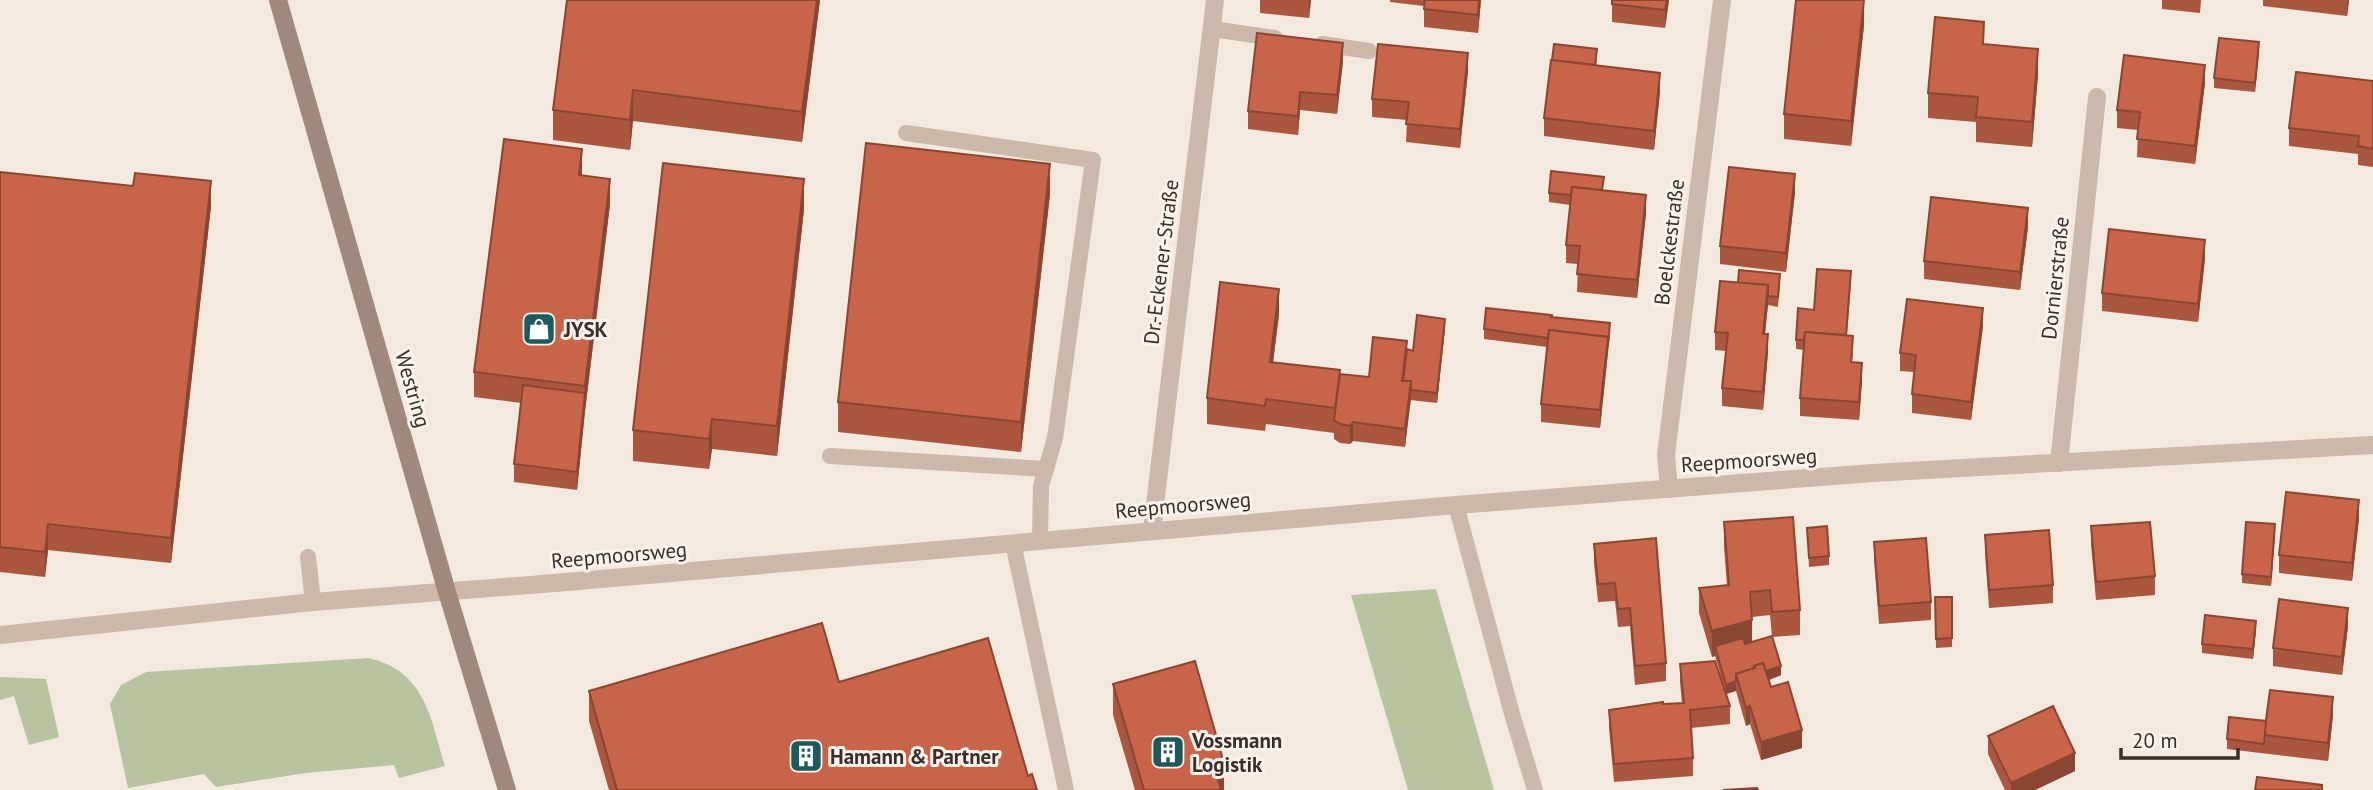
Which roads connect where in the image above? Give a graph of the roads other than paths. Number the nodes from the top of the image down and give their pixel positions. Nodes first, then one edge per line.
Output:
1 (278, 0) edge
2 (1215, 0) edge
3 (1722, 0) edge
4 (1212, 29) junction
5 (1369, 51) dead end
6 (2097, 97) dead end
7 (906, 132) dead end
8 (2373, 445) edge
9 (830, 456) dead end
10 (2059, 463) junction
11 (1046, 469) junction
12 (1669, 489) junction
13 (1456, 505) junction
14 (1152, 530) junction
15 (1040, 540) junction
16 (1013, 543) junction
17 (308, 557) dead end
18 (447, 592) junction
19 (313, 602) junction
20 (0, 635) edge
21 (507, 790) edge
22 (1066, 790) edge
23 (1535, 790) edge

1 - 18 main road, Westring
2 - 4 street, Dr.-Eckener-Straße
3 - 12 street, Boelckestraße
4 - 5 lane
4 - 14 street, Dr.-Eckener-Straße
6 - 10 street, Dornierstraße
7 - 11 lane
8 - 10 street, Reepmoorsweg
9 - 11 lane
10 - 12 street, Reepmoorsweg
11 - 15 lane
12 - 13 street, Reepmoorsweg
13 - 14 street, Reepmoorsweg
13 - 23 lane
14 - 15 street, Reepmoorsweg
15 - 16 street, Reepmoorsweg
16 - 18 street, Reepmoorsweg
16 - 22 lane
17 - 19 lane
18 - 19 street, Reepmoorsweg
18 - 21 main road, Westring
19 - 20 street, Reepmoorsweg

